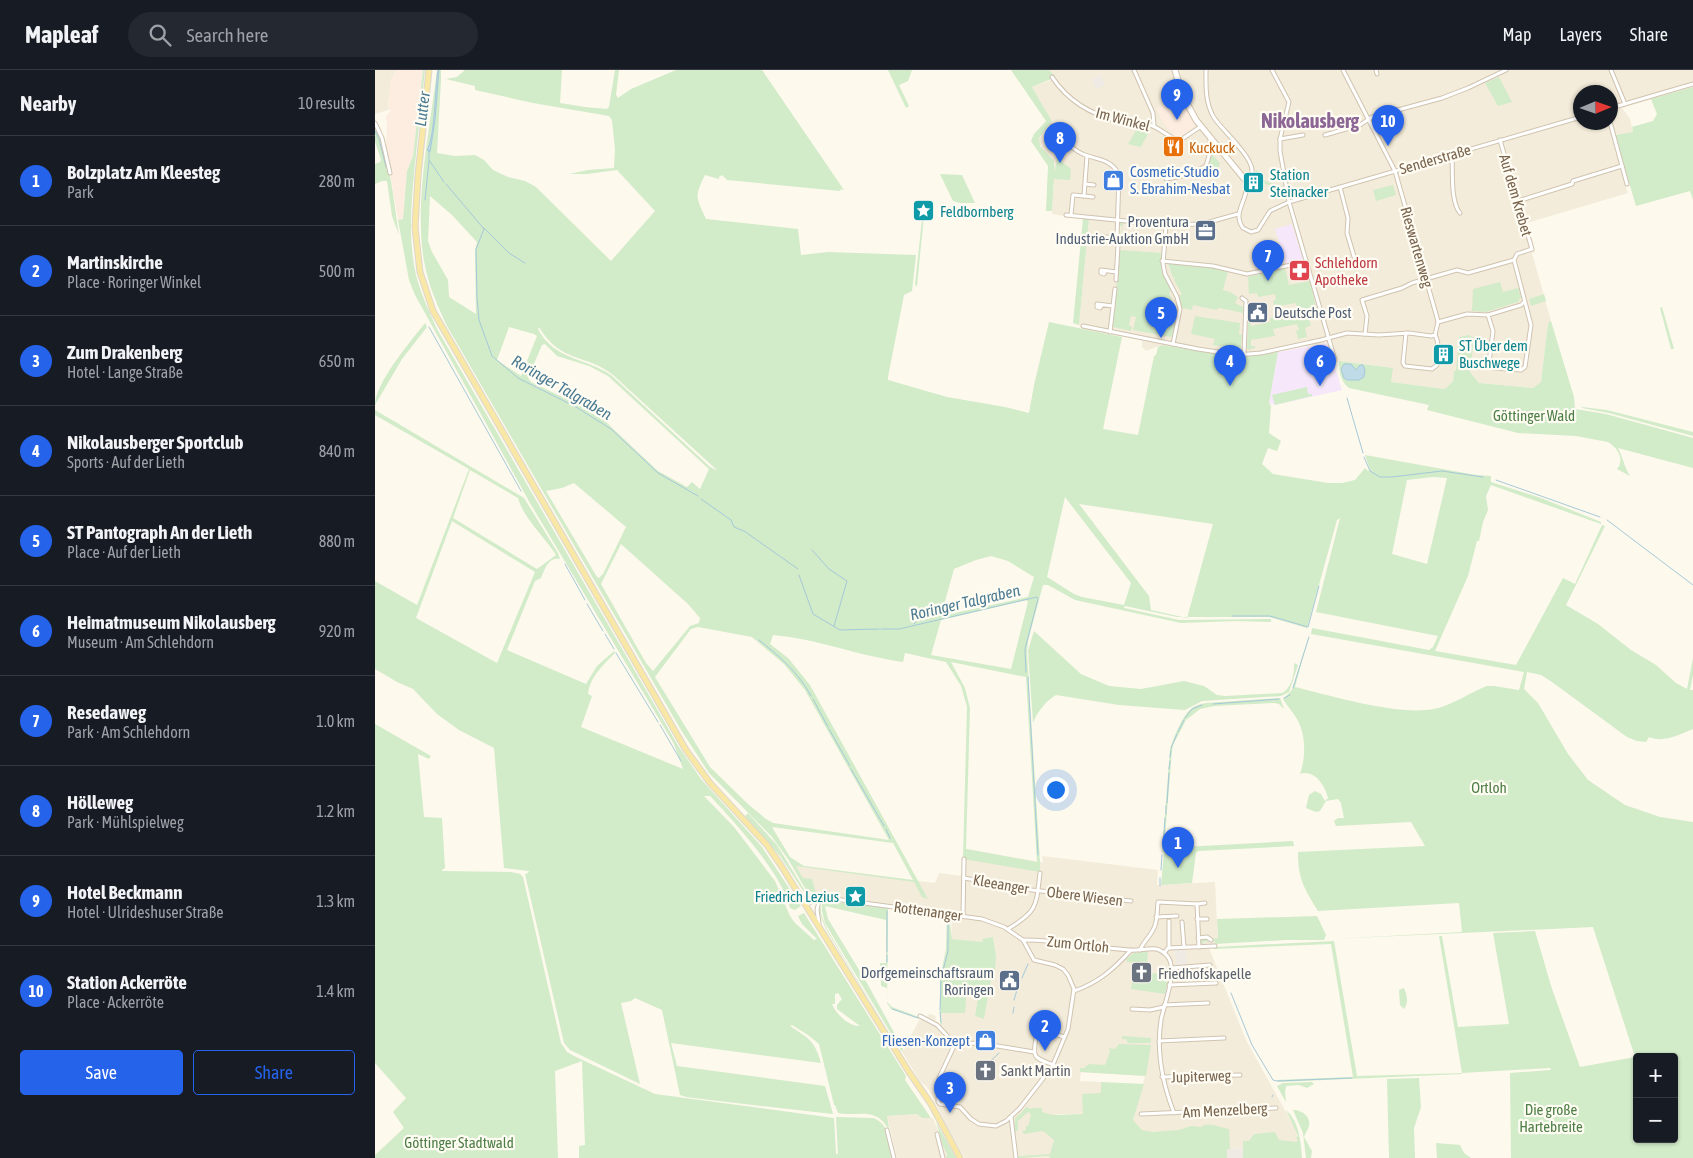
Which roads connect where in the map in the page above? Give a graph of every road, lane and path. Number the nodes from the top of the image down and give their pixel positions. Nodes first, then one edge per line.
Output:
1 (429, 70) edge
2 (1134, 70) edge
3 (1175, 70) edge
4 (1207, 70) edge
5 (1272, 70) edge
6 (1343, 70) edge
7 (1506, 70) edge
8 (1617, 70) edge
9 (1612, 71) edge
10 (1052, 78) dead end
11 (1693, 84) edge
12 (1625, 104) junction
13 (1618, 106) edge
14 (1573, 119) edge
15 (1369, 120) junction
16 (375, 124) edge
17 (1052, 126) dead end
18 (1154, 126) junction
19 (1200, 127) junction
20 (1612, 130) edge
21 (1303, 135) dead end
22 (1325, 135) dead end
23 (1210, 139) junction
24 (1280, 139) junction
25 (1500, 140) junction
26 (1452, 154) junction
27 (1087, 156) junction
28 (1622, 166) junction
29 (1395, 171) junction
30 (390, 172) dead end
31 (1166, 179) dead end
32 (1245, 181) junction
33 (1085, 184) junction
34 (1627, 184) dead end
35 (1094, 185) dead end
36 (1340, 187) junction
37 (1084, 196) junction
38 (1093, 197) dead end
39 (1518, 200) junction
40 (1289, 202) junction
41 (1460, 213) dead end
42 (1238, 214) junction
43 (1066, 215) dead end
44 (1071, 216) junction
45 (1118, 220) junction
46 (1166, 225) junction
47 (1108, 237) dead end
48 (1117, 238) junction
49 (1355, 260) dead end
50 (1514, 260) junction
51 (1162, 262) junction
52 (1307, 262) junction
53 (1105, 271) dead end
54 (1116, 272) junction
55 (1426, 279) junction
56 (1116, 280) dead end
57 (1115, 289) dead end
58 (1242, 298) dead end
59 (1524, 302) junction
60 (1102, 304) dead end
61 (1113, 306) junction
62 (1488, 315) junction
63 (1438, 322) junction
64 (1083, 326) dead end
65 (1110, 332) junction
66 (1406, 333) junction
67 (1365, 334) junction
68 (1435, 335) junction
69 (1328, 338) junction
70 (1173, 344) junction
71 (1244, 355) junction
72 (1335, 360) dead end
73 (964, 859) dead end
74 (1041, 873) dead end
75 (964, 878) junction
76 (1038, 891) junction
77 (827, 898) junction
78 (819, 901) junction
79 (1131, 902) dead end
80 (1205, 902) dead end
81 (1197, 904) junction
82 (806, 905) junction
83 (963, 916) junction
84 (1177, 916) dead end
85 (1156, 917) junction
86 (1197, 919) junction
87 (1207, 919) dead end
88 (1169, 921) dead end
89 (1182, 922) dead end
90 (819, 924) junction
91 (1008, 929) junction
92 (1198, 938) junction
93 (1023, 940) junction
94 (1211, 940) dead end
95 (1215, 946) dead end
96 (1184, 947) junction
97 (1199, 947) junction
98 (1169, 948) junction
99 (1131, 950) junction
100 (1139, 950) junction
101 (1164, 953) junction
102 (1210, 966) dead end
103 (1172, 968) junction
104 (1216, 983) dead end
105 (1169, 985) junction
106 (1074, 991) junction
107 (1208, 1003) dead end
108 (1164, 1006) junction
109 (1132, 1009) dead end
110 (920, 1016) dead end
111 (1064, 1037) junction
112 (1224, 1038) dead end
113 (1159, 1041) junction
114 (955, 1044) junction
115 (1034, 1052) junction
116 (1054, 1064) junction
117 (1240, 1074) dead end
118 (1162, 1077) junction
119 (1276, 1108) dead end
120 (1174, 1113) junction
121 (1141, 1114) dead end
122 (1011, 1117) junction
123 (887, 1130) dead end
124 (937, 1134) dead end
125 (894, 1158) edge
126 (943, 1158) edge
127 (960, 1158) edge
128 (1016, 1158) edge

1 - 82 main road
2 - 18 street
3 - 19 street
4 - 32 street
5 - 24 street
6 - 15 street, Rieswartenweg
7 - 15 street
8 - 9 street
9 - 12 street
10 - 18 street, Im Winkel
11 - 12 street
12 - 13 street
14 - 25 street, Senderstraße
15 - 22 street
15 - 29 street, Rieswartenweg
16 - 30 street
17 - 27 street
18 - 19 street, Im Winkel
19 - 23 street
20 - 28 street
21 - 24 street
23 - 31 street
23 - 32 street
24 - 40 street
25 - 26 street, Senderstraße
25 - 39 street, Auf dem Krebet
26 - 29 street, Senderstraße
26 - 41 street
27 - 33 street
27 - 45 street
28 - 34 street
28 - 39 street
29 - 36 street, Senderstraße
29 - 55 street, Rieswartenweg
32 - 42 street
33 - 35 street
33 - 37 street
36 - 40 street, Senderstraße
36 - 49 street
37 - 38 street
37 - 44 street
39 - 50 street, Auf dem Krebet
40 - 42 street, Senderstraße
40 - 52 street
42 - 46 street
43 - 44 street
44 - 45 street
45 - 46 street
45 - 48 street
46 - 51 street
47 - 48 street
48 - 54 street
50 - 55 street
50 - 59 street
51 - 52 street
51 - 70 street
52 - 69 street
53 - 54 street
54 - 56 street
55 - 63 street, Rieswartenweg
55 - 67 street
57 - 61 street
58 - 71 street
59 - 62 street
59 - 62 street
60 - 61 street
61 - 65 street
62 - 63 street
63 - 68 street
64 - 65 street
65 - 70 street
66 - 67 street
66 - 68 street
66 - 68 street
67 - 69 street
69 - 71 street
69 - 72 street
70 - 71 street
73 - 75 street, Kleeanger
74 - 76 street
75 - 76 street, Kleeanger
75 - 83 street, Kleeanger
76 - 79 street, Obere Wiesen
76 - 91 street
77 - 78 street, Rottenanger
77 - 82 street, Rottenanger
77 - 83 street, Rottenanger
78 - 82 street, Rottenanger
78 - 90 street
80 - 81 street
81 - 85 street
81 - 86 street
82 - 90 main road
83 - 91 street, Rottenanger
84 - 85 street
85 - 100 street
86 - 87 street
86 - 92 street
88 - 98 street
89 - 96 street
90 - 127 main road
91 - 93 street, Rottenanger
92 - 94 street
92 - 97 street
93 - 99 street, Zum Ortloh
93 - 106 street
95 - 97 street
96 - 97 street
96 - 98 street
98 - 101 street
99 - 100 street
99 - 106 street
100 - 101 street
101 - 103 street
102 - 103 street
103 - 105 street, Am Menzelberg
104 - 105 street
105 - 108 street, Am Menzelberg
106 - 111 street
107 - 108 street
108 - 109 street
108 - 113 street, Am Menzelberg
110 - 114 street
111 - 115 street
111 - 116 street
112 - 113 street
113 - 118 street, Am Menzelberg
114 - 115 street
114 - 122 street
115 - 116 street
116 - 122 street
117 - 118 street, Jupiterweg
118 - 120 street, Am Menzelberg
119 - 120 street, Am Menzelberg
120 - 121 street, Am Menzelberg
122 - 128 street
123 - 125 street
124 - 126 street

